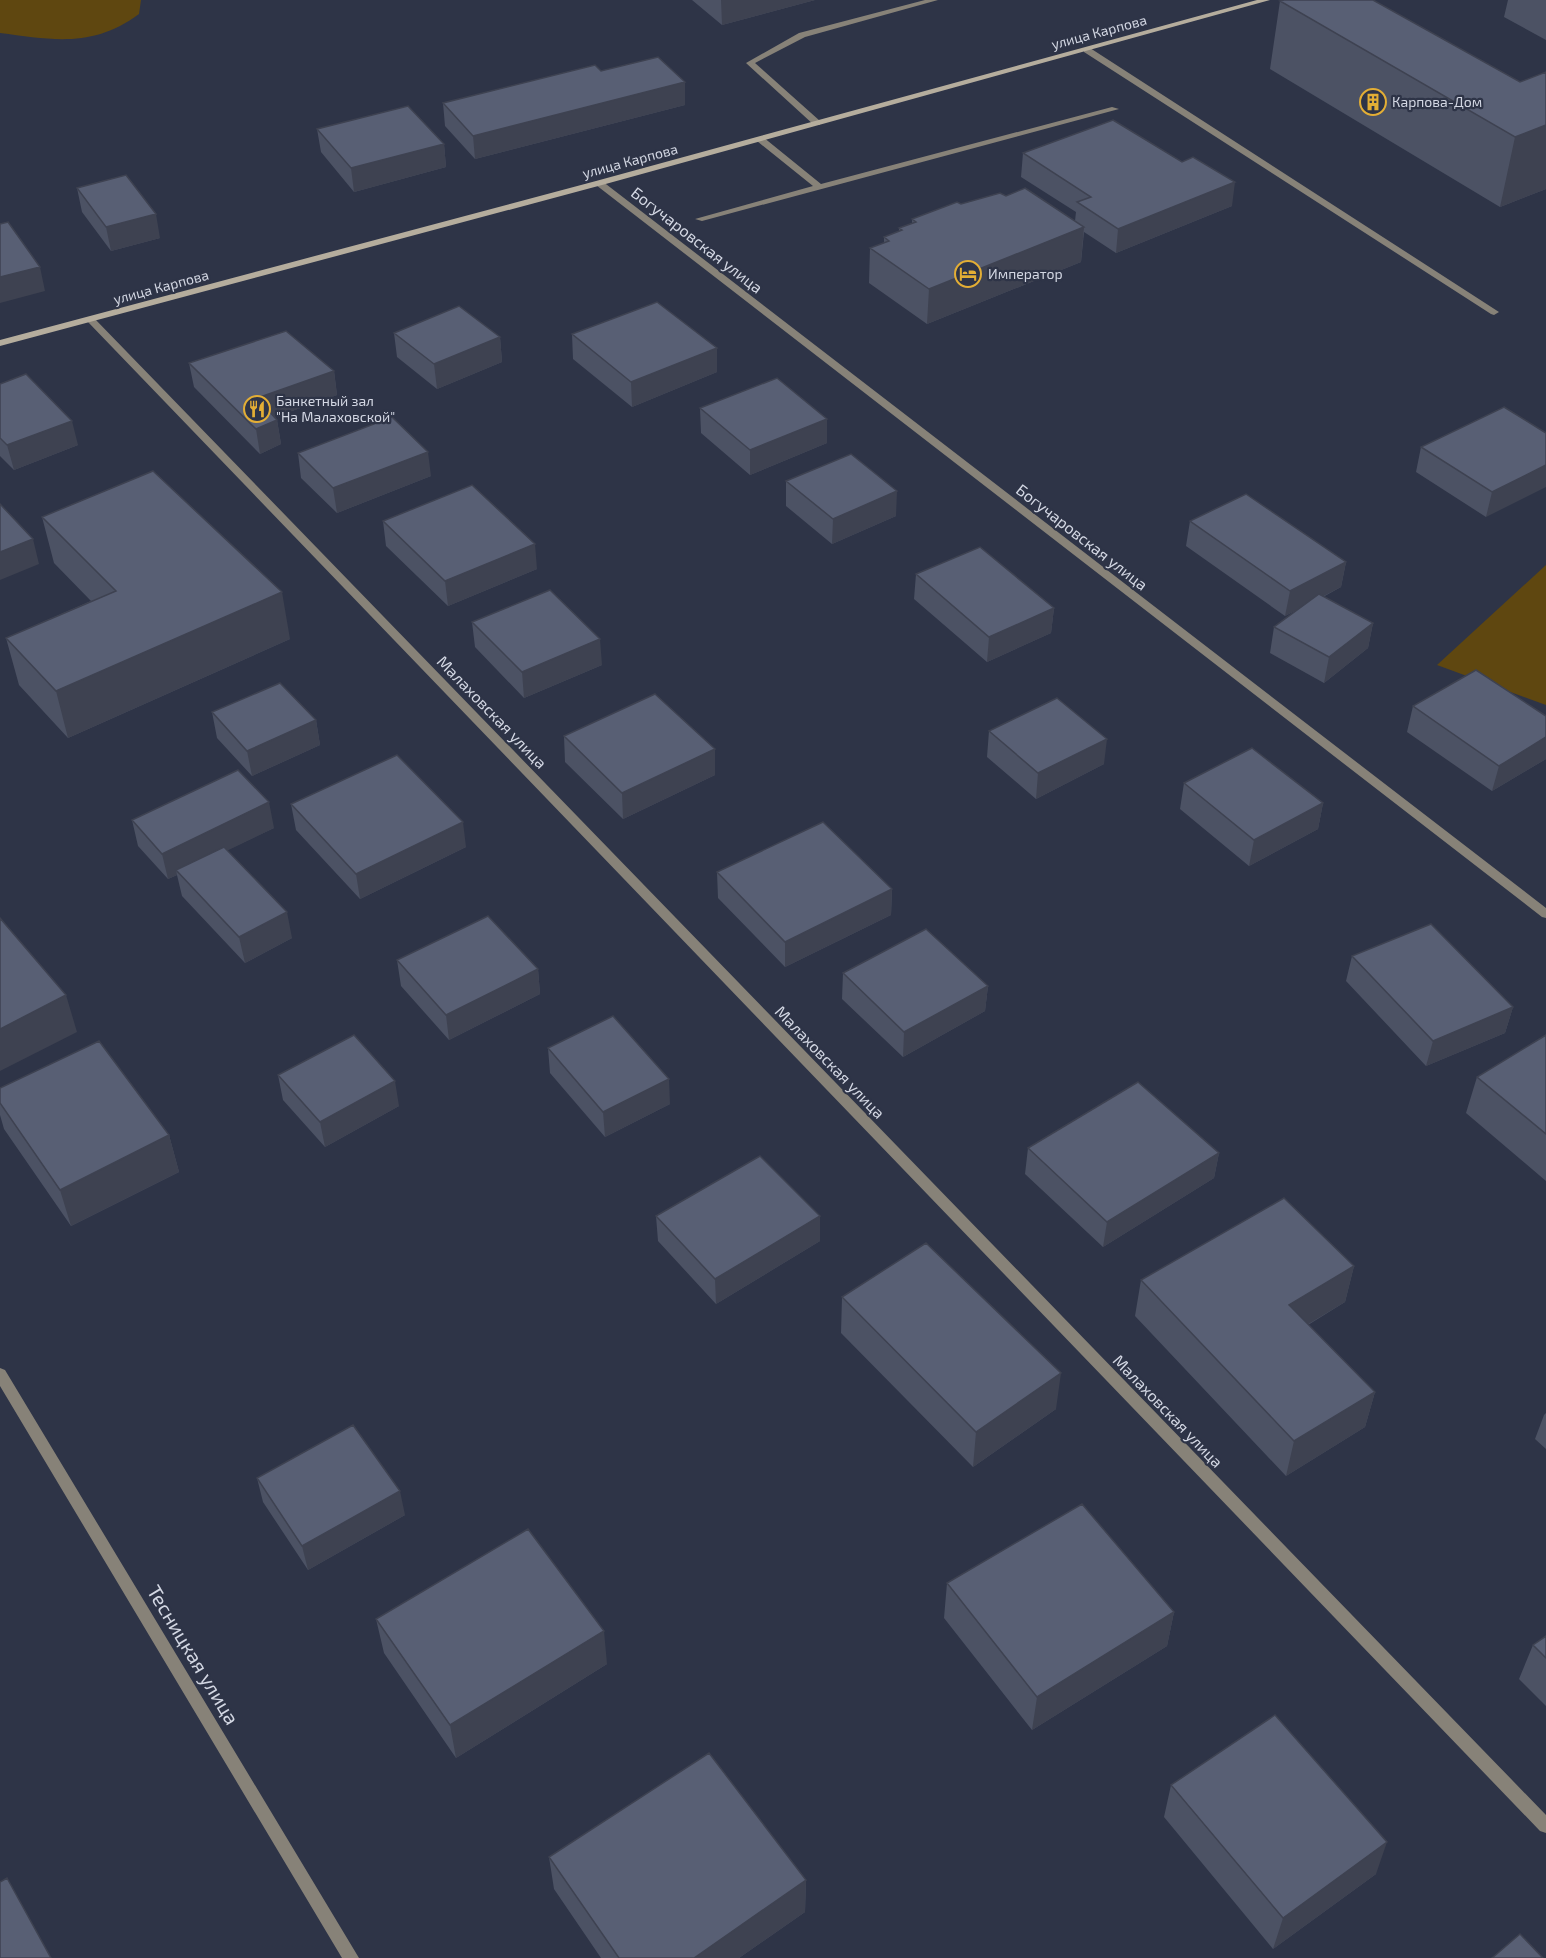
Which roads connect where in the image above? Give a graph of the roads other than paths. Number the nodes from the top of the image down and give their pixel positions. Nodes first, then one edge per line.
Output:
1 (934, 0) edge
2 (1266, 0) edge
3 (1087, 50) junction
4 (1115, 109) dead end
5 (817, 123) junction
6 (760, 139) junction
7 (599, 183) junction
8 (818, 186) junction
9 (699, 219) dead end
10 (1494, 312) dead end
11 (91, 320) junction
12 (0, 343) edge
13 (1546, 914) edge
14 (0, 1374) edge
15 (1546, 1826) edge
16 (351, 1958) edge

1 - 5 street
2 - 3 main road, улица Карпова
3 - 5 main road, улица Карпова
3 - 10 street
4 - 8 street
5 - 6 main road, улица Карпова
6 - 7 main road, улица Карпова
6 - 8 street
7 - 11 main road, улица Карпова
7 - 13 street, Богучаровская улица
8 - 9 street
11 - 12 main road, улица Карпова
11 - 15 street, Малаховская улица
14 - 16 street, Тесницкая улица

